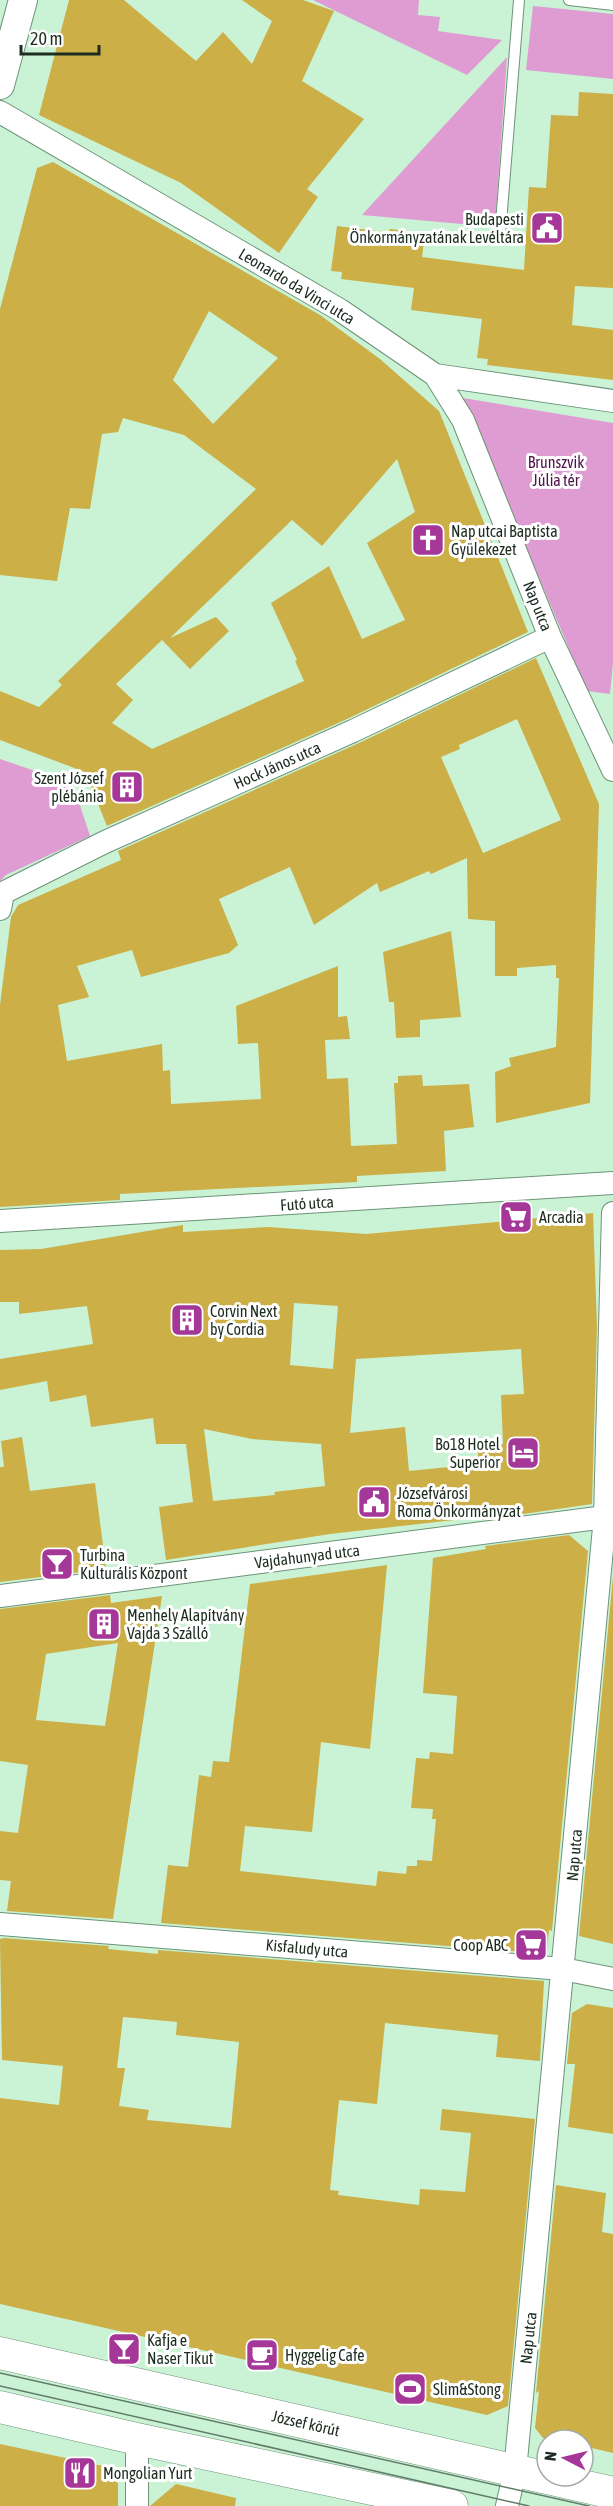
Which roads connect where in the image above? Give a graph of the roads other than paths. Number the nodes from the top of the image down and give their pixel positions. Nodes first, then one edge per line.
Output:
1 (23, 0) edge
2 (519, 0) edge
3 (569, 0) edge
4 (613, 5) edge
5 (0, 85) edge
6 (0, 112) edge
7 (500, 235) dead end
8 (435, 375) junction
9 (613, 401) edge
10 (550, 637) junction
11 (613, 770) edge
12 (1, 901) edge
13 (613, 1183) edge
14 (613, 1213) edge
15 (0, 1221) edge
16 (609, 1518) edge
17 (0, 1596) edge
18 (0, 1924) edge
19 (563, 1969) junction
20 (613, 1979) edge
21 (0, 2352) edge
22 (0, 2407) edge
23 (136, 2439) junction
24 (511, 2491) edge
25 (613, 2493) edge
26 (137, 2506) edge
27 (452, 2506) edge

1 - 5 street
2 - 7 lane
3 - 4 lane
6 - 8 street, Leonardo da Vinci utca
8 - 9 street, Leonardo da Vinci utca
8 - 10 street, Nap utca
10 - 11 street, Nap utca
10 - 12 street, Hock János utca
13 - 15 street, Futó utca
14 - 16 street, Nap utca
16 - 17 street, Vajdahunyad utca
16 - 19 street, Nap utca
18 - 19 street, Kisfaludy utca
19 - 20 street, Kisfaludy utca
19 - 24 street, Nap utca
21 - 24 main road, József körút
22 - 23 main road
23 - 26 street
23 - 27 main road
24 - 25 main road, József körút

